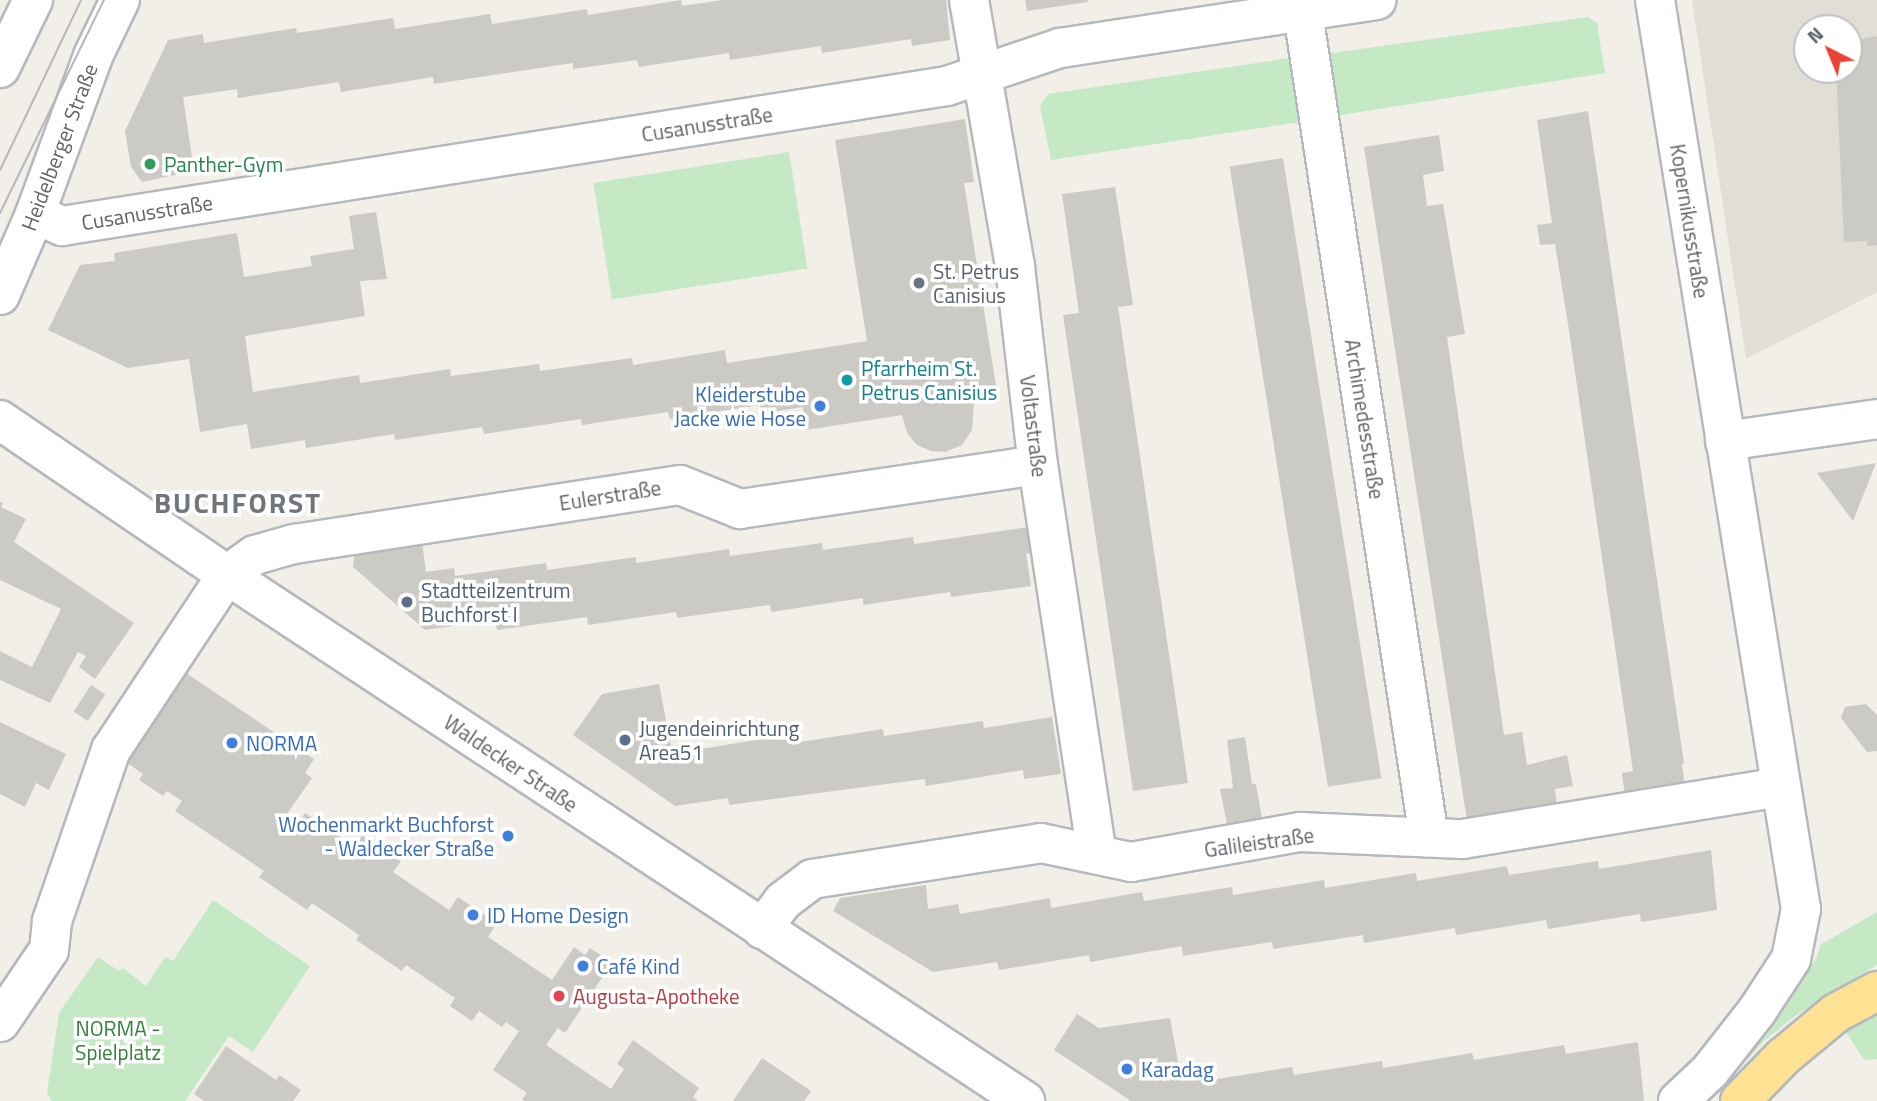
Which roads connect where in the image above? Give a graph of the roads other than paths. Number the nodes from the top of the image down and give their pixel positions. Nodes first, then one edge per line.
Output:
1 (33, 0) edge
2 (120, 0) edge
3 (969, 0) edge
4 (1376, 0) edge
5 (1654, 0) edge
6 (1302, 6) edge
7 (0, 68) edge
8 (980, 75) junction
9 (35, 214) junction
10 (0, 295) edge
11 (1877, 419) edge
12 (0, 420) edge
13 (1725, 441) junction
14 (1038, 465) junction
15 (228, 575) junction
16 (1779, 787) junction
17 (1429, 838) junction
18 (1097, 853) junction
19 (762, 929) junction
20 (1877, 991) edge
21 (0, 1022) edge
22 (1025, 1101) edge
23 (1678, 1101) edge
24 (1740, 1101) edge

1 - 7 street
2 - 9 street, Heidelberger Straße
3 - 8 street, Voltastraße
4 - 6 street, Cusanusstraße
5 - 13 street, Kopernikusstraße
6 - 8 street, Cusanusstraße
6 - 17 street, Archimedesstraße
8 - 9 street, Cusanusstraße
8 - 14 street, Voltastraße
9 - 10 street, Heidelberger Straße
11 - 13 street
12 - 15 street, Waldecker Straße
13 - 16 street, Kopernikusstraße
14 - 15 street, Eulerstraße
14 - 18 street, Voltastraße
15 - 19 street, Waldecker Straße
15 - 21 street
16 - 17 street, Galileistraße
16 - 23 street, Kopernikusstraße
17 - 18 street, Galileistraße
18 - 19 street, Galileistraße
19 - 22 street, Waldecker Straße
20 - 24 highway

